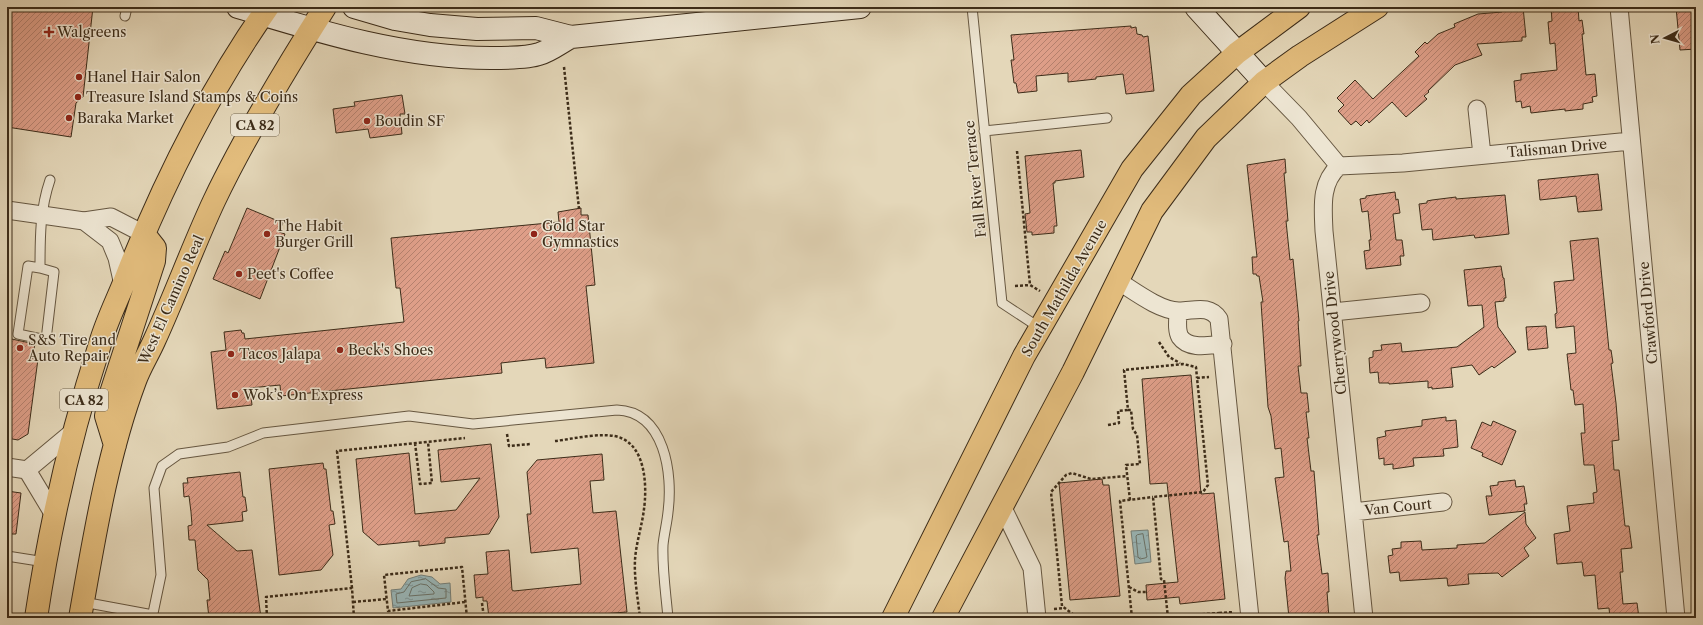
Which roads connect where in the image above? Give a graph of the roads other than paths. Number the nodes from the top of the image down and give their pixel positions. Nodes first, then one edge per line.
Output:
1 (238, 7) edge
2 (325, 7) edge
3 (354, 7) edge
4 (860, 7) edge
5 (972, 7) edge
6 (1196, 7) edge
7 (1299, 7) edge
8 (1377, 7) edge
9 (1619, 7) edge
10 (265, 11) edge
11 (311, 29) junction
12 (571, 37) junction
13 (1237, 53) junction
14 (1264, 82) junction
15 (1477, 110) dead end
16 (1107, 118) dead end
17 (984, 131) junction
18 (1631, 141) junction
19 (1482, 155) junction
20 (1339, 166) junction
21 (50, 180) dead end
22 (7, 210) edge
23 (41, 215) junction
24 (84, 221) junction
25 (144, 234) junction
26 (40, 268) junction
27 (1118, 282) junction
28 (123, 285) junction
29 (1421, 303) dead end
30 (1178, 311) junction
31 (1333, 312) junction
32 (1040, 328) junction
33 (1222, 344) junction
34 (75, 430) junction
35 (115, 445) junction
36 (7, 467) edge
37 (27, 470) junction
38 (1443, 502) dead end
39 (1002, 506) junction
40 (1353, 512) junction
41 (54, 515) junction
42 (7, 556) edge
43 (45, 562) junction
44 (82, 610) edge
45 (1042, 614) edge
46 (152, 616) edge
47 (36, 618) edge
48 (668, 618) edge
49 (894, 618) edge
50 (943, 618) edge
51 (1250, 618) edge
52 (1364, 618) edge
53 (1676, 618) edge

1 - 10 main road
2 - 11 main road, West El Camino Real / CA 82
3 - 12 main road
4 - 12 main road
5 - 17 lane, Fall River Terrace
6 - 13 main road
7 - 13 main road, South Mathilda Avenue
8 - 14 main road
9 - 18 street, Crawford Drive
10 - 11 main road
10 - 25 main road, CA 82
11 - 12 main road
11 - 35 main road, West El Camino Real / CA 82
13 - 14 main road
13 - 32 main road, South Mathilda Avenue
14 - 20 street
14 - 27 main road
15 - 19 street
16 - 17 lane
17 - 32 lane, Fall River Terrace
18 - 19 street, Talisman Drive
18 - 53 street, Crawford Drive
19 - 20 street, Talisman Drive
20 - 31 street, Cherrywood Drive
21 - 23 lane
22 - 23 street
23 - 24 street
23 - 26 lane
24 - 25 street
24 - 28 street
25 - 28 main road, CA 82
25 - 35 main road
26 - 26 lane
27 - 30 street
27 - 39 main road
28 - 34 main road, CA 82
29 - 31 street
30 - 33 street
30 - 33 street
31 - 40 street, Cherrywood Drive
32 - 49 main road, South Mathilda Avenue
33 - 51 street
34 - 37 street
34 - 41 main road, CA 82
35 - 44 main road, West El Camino Real / CA 82
36 - 37 street
37 - 41 street
38 - 40 street, Van Court
39 - 45 street
39 - 50 main road
40 - 52 street, Cherrywood Drive
41 - 43 main road, CA 82
42 - 43 lane
43 - 47 main road, CA 82
44 - 46 lane
46 - 48 lane

